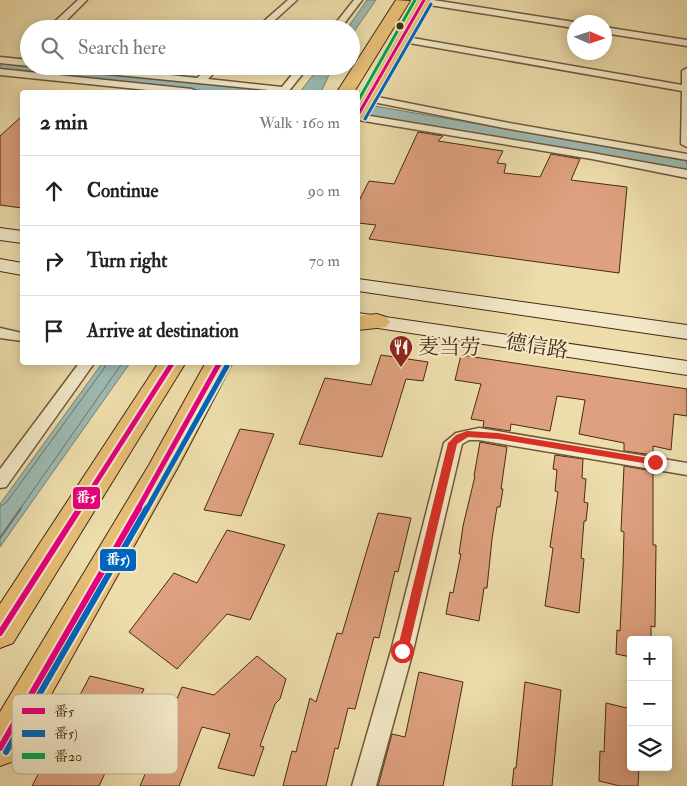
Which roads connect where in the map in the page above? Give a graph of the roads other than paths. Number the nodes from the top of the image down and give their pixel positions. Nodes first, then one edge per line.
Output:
1 (83, 0) edge
2 (293, 0) edge
3 (358, 0) edge
4 (404, 0) edge
5 (424, 0) edge
6 (62, 20) edge
7 (270, 20) edge
8 (342, 20) edge
9 (567, 24) edge
10 (612, 31) edge
11 (401, 39) junction
12 (687, 43) edge
13 (0, 60) edge
14 (20, 62) edge
15 (360, 69) edge
16 (687, 71) edge
17 (0, 72) edge
18 (20, 74) edge
19 (29, 75) edge
20 (143, 75) edge
21 (206, 75) edge
22 (297, 75) edge
23 (356, 75) edge
24 (199, 81) junction
25 (687, 89) edge
26 (173, 90) edge
27 (276, 90) edge
28 (285, 90) edge
29 (346, 90) edge
30 (362, 108) edge
31 (687, 144) edge
32 (687, 157) edge
33 (687, 174) edge
34 (0, 234) edge
35 (20, 237) edge
36 (0, 265) edge
37 (20, 269) edge
38 (360, 285) edge
39 (364, 321) edge
40 (687, 332) edge
41 (0, 333) edge
42 (20, 337) edge
43 (86, 365) edge
44 (171, 365) edge
45 (228, 365) edge
46 (687, 368) edge
47 (213, 376) edge
48 (687, 469) edge
49 (0, 482) edge
50 (0, 633) edge
51 (31, 694) edge
52 (12, 727) edge
53 (0, 748) edge
54 (364, 786) edge

1 - 6 street
2 - 7 street
3 - 8 street
4 - 15 highway
5 - 9 street
5 - 11 highway
10 - 12 street
11 - 25 street
11 - 30 highway
13 - 14 street
16 - 25 street
17 - 18 street
19 - 26 street
20 - 24 street
21 - 24 street
22 - 28 street
23 - 29 highway
24 - 27 street
25 - 31 street
30 - 32 street
30 - 33 street
34 - 35 main road
36 - 37 main road
38 - 40 main road, 德信路
39 - 46 main road, 德信路
41 - 42 street
43 - 49 street
44 - 50 highway
45 - 47 highway
47 - 51 highway
48 - 54 street
52 - 53 highway

